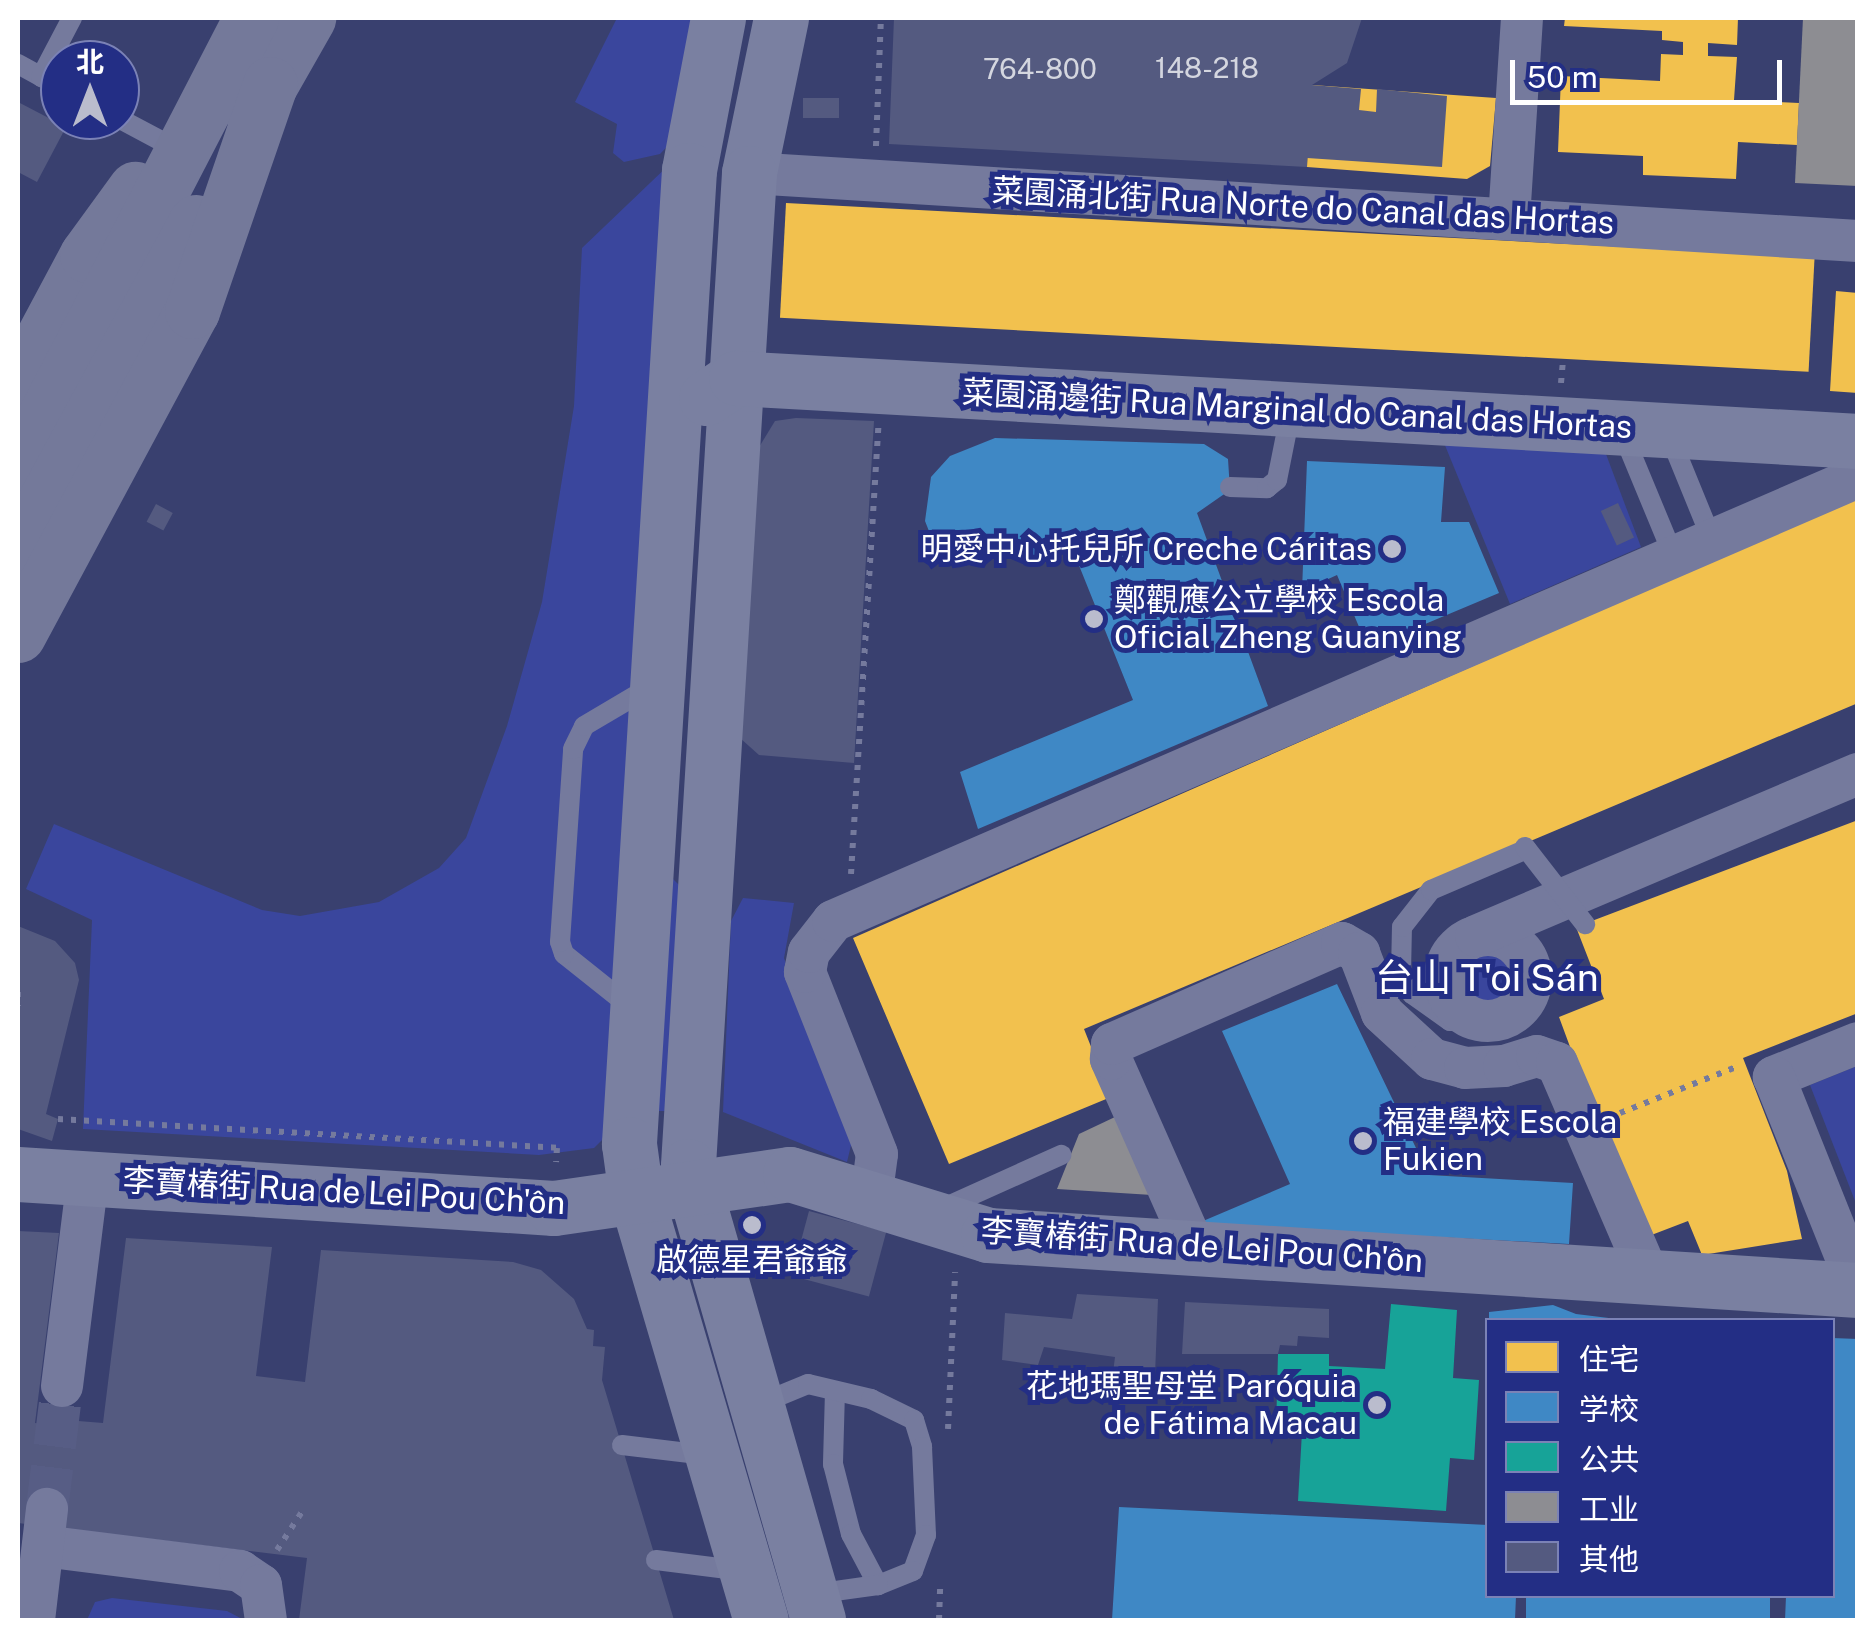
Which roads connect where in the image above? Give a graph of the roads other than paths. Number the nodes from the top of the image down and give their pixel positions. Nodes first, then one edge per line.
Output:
1 (308, 18) edge
2 (781, 18) edge
3 (1522, 18) edge
4 (714, 34) edge
5 (250, 54) edge
6 (18, 64) edge
7 (40, 76) edge
8 (140, 130) edge
9 (167, 144) junction
10 (748, 174) junction
11 (1508, 220) junction
12 (1858, 240) edge
13 (125, 310) junction
14 (736, 378) junction
15 (18, 384) edge
16 (1284, 414) junction
17 (1644, 429) junction
18 (1858, 442) edge
19 (18, 468) edge
20 (1858, 477) edge
21 (1230, 487) dead end
22 (1693, 548) junction
23 (18, 551) edge
24 (18, 634) edge
25 (657, 683) junction
26 (1858, 774) edge
27 (647, 846) junction
28 (707, 850) junction
29 (1584, 924) dead end
30 (1476, 936) junction
31 (638, 1013) junction
32 (1488, 1021) junction
33 (1858, 1044) edge
34 (1516, 1061) junction
35 (1061, 1155) dead end
36 (18, 1174) edge
37 (88, 1178) junction
38 (690, 1188) junction
39 (636, 1196) junction
40 (871, 1199) junction
41 (554, 1208) junction
42 (926, 1216) junction
43 (1195, 1248) junction
44 (1649, 1277) junction
45 (1858, 1289) edge
46 (675, 1326) junction
47 (62, 1386) tunnel mouth
48 (835, 1391) junction
49 (755, 1406) junction
50 (622, 1445) dead end
51 (713, 1456) junction
52 (656, 1560) dead end
53 (878, 1586) junction
54 (261, 1601) edge
55 (755, 1601) edge
56 (814, 1607) edge
57 (34, 1620) edge

1 - 5 main road
2 - 10 main road
3 - 11 street
4 - 10 main road
4 - 25 main road
5 - 9 main road
5 - 13 main road
5 - 24 main road
6 - 7 lane
8 - 9 lane
9 - 15 main road
10 - 11 street, 菜園涌北街 Rua Norte do Canal das Hortas
10 - 14 main road
11 - 12 street, 菜園涌北街 Rua Norte do Canal das Hortas
13 - 19 main road
13 - 23 main road
14 - 16 main road, 菜園涌邊街 Rua Marginal do Canal das Hortas
14 - 25 main road
14 - 28 main road
16 - 17 main road, 菜園涌邊街 Rua Marginal do Canal das Hortas
16 - 21 lane
17 - 18 main road, 菜園涌邊街 Rua Marginal do Canal das Hortas
17 - 22 lane
17 - 22 lane
20 - 22 street
22 - 40 street
25 - 27 main road
25 - 31 lane
26 - 30 street
27 - 28 main road
27 - 31 main road
28 - 38 main road
29 - 32 lane, bridge
30 - 32 street
30 - 32 street
31 - 39 main road
32 - 34 street
33 - 45 street
34 - 43 street
34 - 44 street
35 - 42 lane
36 - 37 main road, 李寶椿街 Rua de Lei Pou Ch'ôn
37 - 41 main road, 李寶椿街 Rua de Lei Pou Ch'ôn
37 - 47 street
38 - 39 main road, 李寶椿街 Rua de Lei Pou Ch'ôn
38 - 40 main road, 李寶椿街 Rua de Lei Pou Ch'ôn
38 - 49 main road
39 - 41 main road, 李寶椿街 Rua de Lei Pou Ch'ôn
39 - 46 main road
40 - 42 main road, 李寶椿街 Rua de Lei Pou Ch'ôn
41 - 46 main road
42 - 43 main road, 李寶椿街 Rua de Lei Pou Ch'ôn
43 - 44 main road, 李寶椿街 Rua de Lei Pou Ch'ôn
44 - 45 main road, 李寶椿街 Rua de Lei Pou Ch'ôn
46 - 51 main road
48 - 49 lane
48 - 53 lane
48 - 53 lane
49 - 56 main road
50 - 51 lane
51 - 55 main road
52 - 55 lane
53 - 56 lane
54 - 57 street
55 - 56 main road

